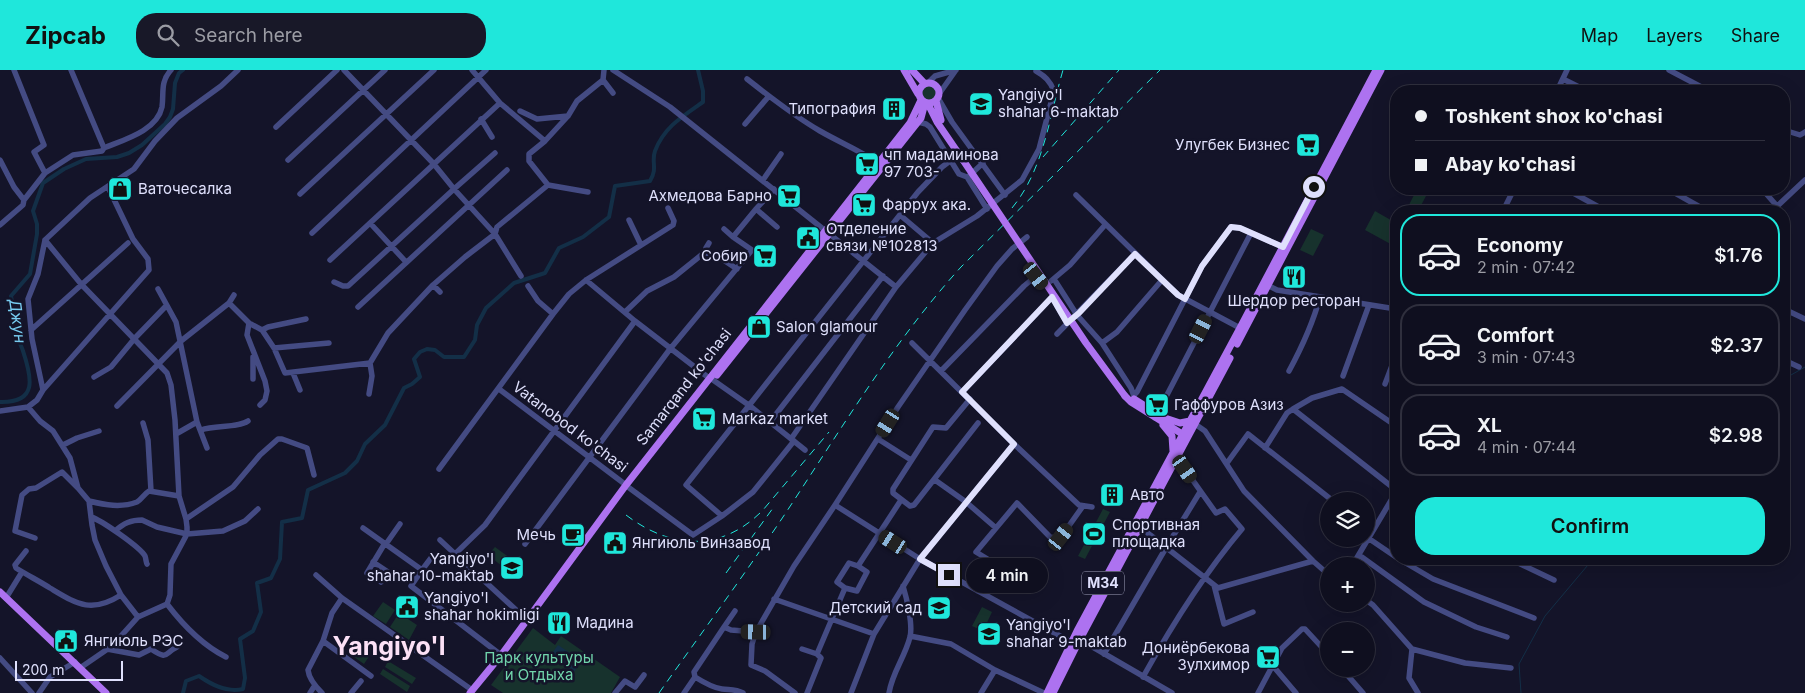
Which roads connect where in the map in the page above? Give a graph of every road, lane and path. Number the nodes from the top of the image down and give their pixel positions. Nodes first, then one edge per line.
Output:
1 (14, 70) edge
2 (71, 70) edge
3 (171, 70) edge
4 (238, 70) edge
5 (337, 70) edge
6 (344, 70) edge
7 (385, 70) edge
8 (434, 70) edge
9 (472, 70) edge
10 (486, 70) edge
11 (604, 70) edge
12 (613, 70) edge
13 (904, 70) edge
14 (912, 70) edge
15 (956, 70) edge
16 (1376, 70) edge
17 (1381, 70) edge
18 (1567, 70) edge
19 (1669, 70) edge
20 (1036, 71) edge
21 (479, 77) junction
22 (746, 79) dead end
23 (1563, 79) junction
24 (603, 80) junction
25 (927, 83) junction
26 (1560, 85) edge
27 (1575, 85) edge
28 (1698, 85) edge
29 (364, 90) junction
30 (613, 93) dead end
31 (769, 96) junction
32 (938, 97) junction
33 (923, 100) junction
34 (500, 103) junction
35 (520, 111) dead end
36 (387, 114) junction
37 (568, 116) junction
38 (481, 119) junction
39 (919, 120) junction
40 (937, 122) junction
41 (745, 124) dead end
42 (276, 127) dead end
43 (1790, 132) edge
44 (1805, 132) edge
45 (492, 137) dead end
46 (411, 140) junction
47 (545, 141) junction
48 (104, 148) junction
49 (495, 153) dead end
50 (781, 154) dead end
51 (965, 159) junction
52 (0, 160) edge
53 (288, 160) dead end
54 (950, 161) junction
55 (878, 163) junction
56 (983, 163) junction
57 (433, 164) junction
58 (506, 170) dead end
59 (45, 173) junction
60 (967, 177) junction
61 (763, 180) junction
62 (1805, 180) edge
63 (548, 185) junction
64 (108, 188) junction
65 (454, 189) junction
66 (774, 189) junction
67 (588, 192) dead end
68 (300, 194) dead end
69 (1790, 194) edge
70 (1004, 195) junction
71 (1076, 195) dead end
72 (1577, 195) edge
73 (1679, 195) edge
74 (1767, 195) edge
75 (1789, 195) edge
76 (24, 200) junction
77 (469, 205) junction
78 (1595, 205) edge
79 (1696, 205) edge
80 (1776, 205) edge
81 (1778, 205) edge
82 (668, 208) dead end
83 (756, 209) junction
84 (987, 209) junction
85 (900, 215) junction
86 (629, 220) dead end
87 (370, 223) junction
88 (0, 225) edge
89 (1105, 225) junction
90 (777, 227) dead end
91 (724, 229) dead end
92 (827, 232) junction
93 (312, 233) dead end
94 (1251, 233) junction
95 (495, 234) junction
96 (733, 236) junction
97 (1027, 237) dead end
98 (46, 240) junction
99 (128, 243) dead end
100 (709, 243) dead end
101 (933, 243) junction
102 (641, 245) junction
103 (1017, 245) junction
104 (392, 247) junction
105 (1283, 247) junction
106 (705, 252) junction
107 (1135, 254) junction
108 (330, 260) dead end
109 (863, 260) junction
110 (406, 262) junction
111 (737, 269) junction
112 (521, 276) dead end
113 (883, 276) junction
114 (1036, 276) junction
115 (1054, 279) junction
116 (586, 280) junction
117 (1162, 280) junction
118 (334, 282) dead end
119 (81, 284) junction
120 (434, 285) junction
121 (528, 286) dead end
122 (1044, 286) junction
123 (1269, 286) junction
124 (896, 287) junction
125 (158, 289) dead end
126 (440, 292) dead end
127 (234, 294) dead end
128 (1052, 297) junction
129 (1320, 297) junction
130 (1185, 299) junction
131 (229, 303) junction
132 (1369, 305) junction
133 (166, 306) junction
134 (358, 307) dead end
135 (1390, 308) edge
136 (625, 312) junction
137 (1210, 312) junction
138 (1790, 312) edge
139 (110, 314) junction
140 (553, 314) junction
141 (1076, 315) junction
142 (306, 319) dead end
143 (1805, 319) edge
144 (635, 322) junction
145 (249, 323) junction
146 (1067, 323) junction
147 (1240, 328) junction
148 (31, 330) junction
149 (262, 330) junction
150 (1057, 334) dead end
151 (134, 338) junction
152 (181, 341) junction
153 (329, 343) dead end
154 (912, 343) dead end
155 (1102, 343) junction
156 (274, 348) junction
157 (670, 349) junction
158 (254, 355) junction
159 (929, 361) junction
160 (159, 363) junction
161 (1790, 363) edge
162 (370, 364) junction
163 (1799, 367) dead end
164 (941, 371) junction
165 (1289, 371) dead end
166 (1390, 371) edge
167 (293, 373) junction
168 (1344, 376) dead end
169 (94, 377) dead end
170 (253, 379) dead end
171 (711, 379) junction
172 (1385, 384) dead end
173 (499, 389) junction
174 (43, 390) junction
175 (300, 390) dead end
176 (962, 392) junction
177 (370, 394) dead end
178 (1130, 397) junction
179 (970, 399) junction
180 (117, 406) dead end
181 (260, 406) dead end
182 (750, 406) junction
183 (28, 407) junction
184 (1293, 409) junction
185 (0, 411) edge
186 (1159, 417) junction
187 (248, 420) dead end
188 (197, 422) junction
189 (770, 422) junction
190 (1390, 422) edge
191 (143, 423) dead end
192 (978, 423) dead end
193 (1193, 423) junction
194 (201, 430) junction
195 (99, 431) dead end
196 (555, 431) junction
197 (176, 434) junction
198 (1186, 434) junction
199 (878, 439) junction
200 (793, 440) junction
201 (1014, 444) junction
202 (63, 446) junction
203 (207, 448) dead end
204 (1266, 448) junction
205 (805, 450) dead end
206 (589, 456) junction
207 (1175, 456) junction
208 (911, 460) junction
209 (1226, 463) junction
210 (439, 469) dead end
211 (314, 475) dead end
212 (935, 480) junction
213 (627, 486) junction
214 (1390, 486) edge
215 (78, 488) junction
216 (151, 491) junction
217 (1200, 492) junction
218 (1322, 492) edge
219 (179, 496) junction
220 (901, 500) junction
221 (89, 501) junction
222 (966, 502) junction
223 (835, 505) junction
224 (1083, 506) junction
225 (1092, 507) dead end
226 (1390, 507) edge
227 (258, 509) dead end
228 (1146, 511) junction
229 (722, 516) junction
230 (91, 517) junction
231 (186, 519) junction
232 (400, 524) dead end
233 (1140, 526) junction
234 (1375, 527) edge
235 (363, 528) dead end
236 (996, 528) junction
237 (115, 531) junction
238 (187, 534) junction
239 (880, 534) junction
240 (36, 538) dead end
241 (440, 540) dead end
242 (1375, 543) edge
243 (386, 544) junction
244 (524, 544) dead end
245 (1167, 546) junction
246 (1363, 547) edge
247 (26, 551) dead end
248 (1390, 553) edge
249 (455, 554) junction
250 (1359, 555) joint
251 (431, 558) dead end
252 (920, 559) junction
253 (1314, 561) junction
254 (373, 562) junction
255 (146, 564) dead end
256 (1410, 565) edge
257 (1523, 565) edge
258 (858, 566) junction
259 (1320, 566) edge
260 (422, 570) junction
261 (22, 572) junction
262 (367, 573) dead end
263 (316, 575) dead end
264 (1204, 577) junction
265 (1554, 580) dead end
266 (381, 582) dead end
267 (1214, 585) junction
268 (903, 586) junction
269 (845, 588) junction
270 (978, 591) junction
271 (0, 592) edge
272 (121, 595) junction
273 (6, 598) junction
274 (342, 598) junction
275 (774, 599) junction
276 (167, 604) junction
277 (1375, 606) edge
278 (735, 611) dead end
279 (1253, 612) dead end
280 (138, 618) junction
281 (1534, 618) dead end
282 (831, 619) junction
283 (528, 621) junction
284 (724, 627) junction
285 (756, 632) junction
286 (874, 634) junction
287 (910, 636) junction
288 (1507, 637) dead end
289 (323, 641) junction
290 (1075, 642) junction
291 (1320, 646) edge
292 (177, 647) dead end
293 (107, 649) junction
294 (802, 649) dead end
295 (1412, 649) junction
296 (817, 654) junction
297 (1104, 654) junction
298 (501, 655) junction
299 (226, 657) dead end
300 (0, 658) edge
301 (78, 665) junction
302 (1273, 666) junction
303 (1511, 668) dead end
304 (995, 670) junction
305 (644, 675) dead end
306 (371, 676) dead end
307 (695, 677) junction
308 (1144, 677) junction
309 (1349, 677) edge
310 (361, 680) dead end
311 (315, 685) junction
312 (473, 692) edge
313 (740, 692) edge
314 (32, 693) edge
315 (39, 693) edge
316 (106, 693) edge
317 (310, 693) edge
318 (322, 693) edge
319 (351, 693) edge
320 (615, 693) edge
321 (684, 693) edge
322 (795, 693) edge
323 (807, 693) edge
324 (851, 693) edge
325 (889, 693) edge
326 (980, 693) edge
327 (1045, 693) edge
328 (1054, 693) edge
329 (1172, 693) edge
330 (1258, 693) edge
331 (1296, 693) edge
332 (1363, 693) edge
333 (1418, 693) edge

1 - 59 street
2 - 48 street
3 - 48 street
4 - 64 street
5 - 42 street
6 - 29 street
7 - 29 street
8 - 36 street
9 - 21 street
10 - 21 street
11 - 24 street
12 - 61 street
13 - 33 main road
14 - 25 main road
15 - 25 street
15 - 32 street
16 - 105 main road, M34
17 - 123 main road, M34
18 - 23 street
19 - 28 street
20 - 70 street, Vatanobod ko'chasi
21 - 34 street
21 - 46 street
22 - 31 street
23 - 26 street
23 - 27 street
24 - 30 street
24 - 37 street
25 - 32 main road
25 - 33 main road
29 - 36 street
29 - 53 street
31 - 41 street
31 - 55 street
32 - 33 main road
32 - 51 main road
32 - 56 street
33 - 39 main road, Samarqand ko'chasi
33 - 40 main road
33 - 55 main road, Samarqand ko'chasi
34 - 38 street
34 - 47 street
35 - 37 street
36 - 46 street
36 - 68 street
37 - 47 street
38 - 45 street
38 - 57 street
39 - 40 main road
39 - 54 street
39 - 92 main road, Samarqand ko'chasi
40 - 51 main road
43 - 44 street
46 - 57 street
46 - 93 street
47 - 63 street
48 - 59 street
49 - 65 street
50 - 61 street
51 - 178 main road, bridge
52 - 76 street
54 - 60 street
54 - 85 street
55 - 92 main road, Samarqand ko'chasi
56 - 60 street
56 - 70 street
57 - 65 street
57 - 87 street
58 - 77 street
59 - 76 street
60 - 84 street
61 - 66 street
62 - 69 street
63 - 67 street
63 - 95 street
64 - 98 street
64 - 139 street
65 - 77 street
65 - 104 street
66 - 83 street
66 - 92 street
70 - 84 street, Vatanobod ko'chasi
71 - 89 street
72 - 78 street
73 - 79 street
74 - 80 street
75 - 81 street
76 - 88 street
77 - 95 street
77 - 110 street
82 - 102 street
83 - 90 street
83 - 96 street
84 - 101 street, Vatanobod ko'chasi
85 - 101 street
85 - 109 street
86 - 102 street
87 - 104 street
87 - 108 street
89 - 107 street
89 - 115 street
91 - 96 street
92 - 109 street
92 - 171 main road, Samarqand ko'chasi
94 - 105 street
94 - 130 street
94 - 137 street
95 - 112 street
95 - 120 street
96 - 111 street
97 - 103 street
98 - 119 street
98 - 148 street
99 - 119 street
100 - 106 street
101 - 124 street, Vatanobod ko'chasi
102 - 116 street
103 - 114 street
103 - 159 street
104 - 110 street
104 - 118 street
105 - 147 main road, M34
106 - 111 street
106 - 136 street
107 - 117 street
107 - 141 street
109 - 113 street
109 - 182 street
110 - 134 street
111 - 157 street
113 - 124 street
113 - 189 street
114 - 122 street
114 - 164 street
115 - 122 street
115 - 141 street
116 - 136 street
116 - 140 street
117 - 130 street
117 - 155 street
119 - 139 street
119 - 148 street
120 - 126 street
120 - 162 street
121 - 140 street
122 - 128 street
123 - 129 street
123 - 193 main road, M34
124 - 200 street, Vatanobod ko'chasi
125 - 133 street
127 - 131 street
128 - 146 street
128 - 176 street
129 - 132 street
129 - 165 street
130 - 137 street
130 - 178 street
131 - 145 street
131 - 152 street
132 - 135 street
132 - 168 street
133 - 151 street
133 - 152 street
136 - 144 street
137 - 147 street
137 - 186 street
138 - 143 street
139 - 151 street
139 - 174 street
140 - 173 street
141 - 146 street
141 - 155 street
142 - 149 street
144 - 157 street
144 - 196 street
145 - 149 street
145 - 158 street
146 - 150 street
147 - 193 main road, M34
148 - 174 street
149 - 156 street
151 - 160 street
151 - 169 street
152 - 160 street
152 - 188 street
153 - 156 street
154 - 159 street
155 - 178 street
156 - 167 street
157 - 171 street
157 - 206 street
158 - 170 street
158 - 181 street
159 - 164 street
159 - 199 street
160 - 180 street
160 - 197 street
161 - 163 street
162 - 167 street
162 - 177 street
164 - 176 street
166 - 172 street
167 - 175 street
171 - 182 street
171 - 213 main road, Samarqand ko'chasi
173 - 196 street, Vatanobod ko'chasi
173 - 210 street
174 - 183 street
176 - 179 street
178 - 186 main road
179 - 201 street
179 - 208 street
182 - 189 street
182 - 229 street
183 - 185 street
183 - 202 street
184 - 190 street
184 - 204 street
184 - 214 street
186 - 193 main road
186 - 198 main road
186 - 207 main road
187 - 194 street
188 - 194 street
188 - 197 street
189 - 200 street
191 - 216 street
192 - 212 street
193 - 198 main road, M34
193 - 209 street
194 - 203 street
195 - 202 street
196 - 206 street, Vatanobod ko'chasi
196 - 249 street
197 - 219 street
198 - 207 main road, M34
199 - 208 street
199 - 223 street
200 - 205 street
200 - 229 street, Vatanobod ko'chasi
201 - 222 street
201 - 224 street
202 - 215 street
204 - 209 street
204 - 218 street
206 - 213 street, Vatanobod ko'chasi
206 - 244 street
207 - 217 street
207 - 228 main road, M34
208 - 220 street
209 - 253 street
211 - 231 street
212 - 220 street
212 - 222 street
213 - 229 street, Vatanobod ko'chasi
213 - 283 main road, Samarqand ko'chasi
215 - 221 street
215 - 240 street
216 - 219 street
216 - 221 street
217 - 245 street
217 - 264 street
219 - 231 street
220 - 239 street
221 - 230 street
222 - 236 street
222 - 252 street
223 - 239 street
223 - 275 street
224 - 225 street
224 - 236 street
226 - 234 street
227 - 238 street
228 - 233 main road, M34
228 - 290 main road, M34
230 - 237 street
230 - 272 street
231 - 238 street
232 - 243 street
233 - 245 street
233 - 290 main road, M34
235 - 243 street
236 - 270 street
237 - 238 street
237 - 255 street
238 - 276 street
239 - 252 street
239 - 258 street
241 - 249 street
242 - 248 street
243 - 254 street
243 - 260 street
245 - 264 street
245 - 297 street
246 - 250 street
247 - 261 street
249 - 283 street
250 - 288 street
251 - 260 street
252 - 268 street
252 - 270 street
253 - 259 street
253 - 267 street
254 - 262 street
254 - 266 street
256 - 281 street
257 - 265 street
258 - 269 street
258 - 269 street
260 - 298 street
261 - 272 street
261 - 273 street
263 - 274 street
264 - 267 street
264 - 308 street
267 - 279 street
268 - 286 street
268 - 287 street
269 - 282 street
270 - 290 street
271 - 273 main road
272 - 280 street
273 - 301 main road
274 - 289 street
274 - 312 street
275 - 282 street
275 - 285 street
276 - 280 street
276 - 299 street
277 - 295 street
278 - 284 street
280 - 293 street
282 - 286 street
282 - 296 street
283 - 298 main road, Samarqand ko'chasi
283 - 312 main road, Samarqand ko'chasi
284 - 285 street
284 - 307 street
285 - 322 street
286 - 324 street
287 - 304 street
287 - 325 street
289 - 306 street
289 - 311 street
290 - 297 street
290 - 327 main road, M34
290 - 328 main road, M34
291 - 302 street
292 - 293 street
293 - 301 street
294 - 296 street
295 - 303 street
295 - 333 street
296 - 323 street
297 - 308 street
298 - 312 main road, Samarqand ko'chasi
300 - 314 street
301 - 315 street
301 - 316 main road
302 - 330 street
302 - 331 street
304 - 326 street
304 - 327 street
305 - 320 street
307 - 313 street
307 - 321 street
308 - 329 street
309 - 332 street
310 - 319 street
311 - 317 street
311 - 318 street

